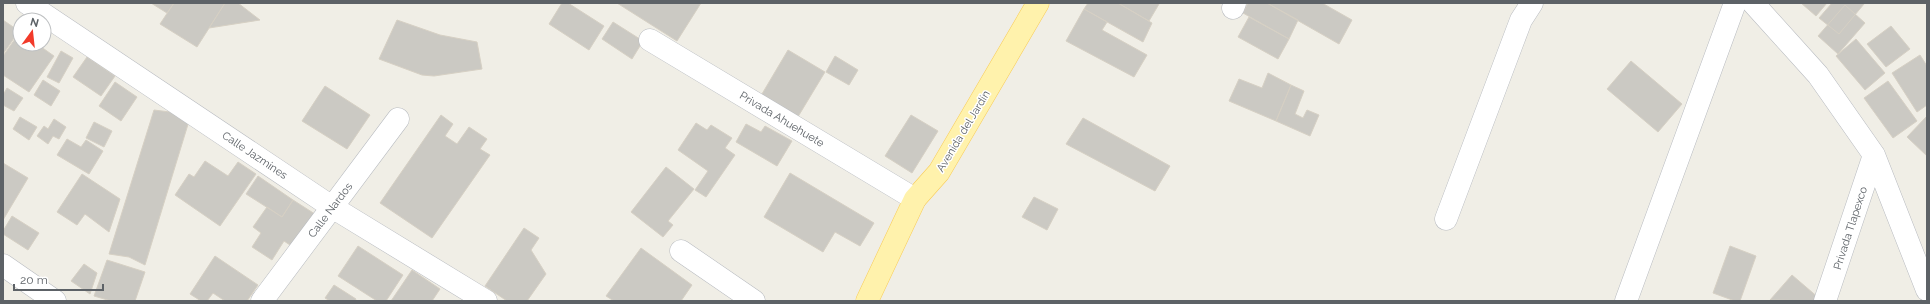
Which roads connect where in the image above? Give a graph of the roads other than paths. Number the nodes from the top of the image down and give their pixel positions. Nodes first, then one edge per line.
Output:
1 (27, 3) edge
2 (1038, 3) edge
3 (1532, 3) edge
4 (1735, 3) edge
5 (1753, 3) edge
6 (650, 40) dead end
7 (398, 119) dead end
8 (1874, 155) junction
9 (915, 199) junction
10 (332, 207) junction
11 (1446, 219) dead end
12 (681, 252) dead end
13 (3, 265) edge
14 (1927, 290) edge
15 (56, 301) edge
16 (262, 301) edge
17 (486, 301) edge
18 (754, 301) edge
19 (867, 301) edge
20 (1626, 301) edge
21 (1825, 301) edge

1 - 10 street, Calle Jazmines
2 - 9 main road, Avenida del Jardín
3 - 11 street
4 - 20 street
5 - 8 street
6 - 9 street, Privada Ahuehuete
7 - 10 street, Calle Nardos
8 - 14 street
8 - 21 street, Privada Tlapexco
9 - 19 main road, Avenida del Jardín
10 - 16 street, Calle Nardos
10 - 17 street, Calle Jazmines
12 - 18 street
13 - 15 street

